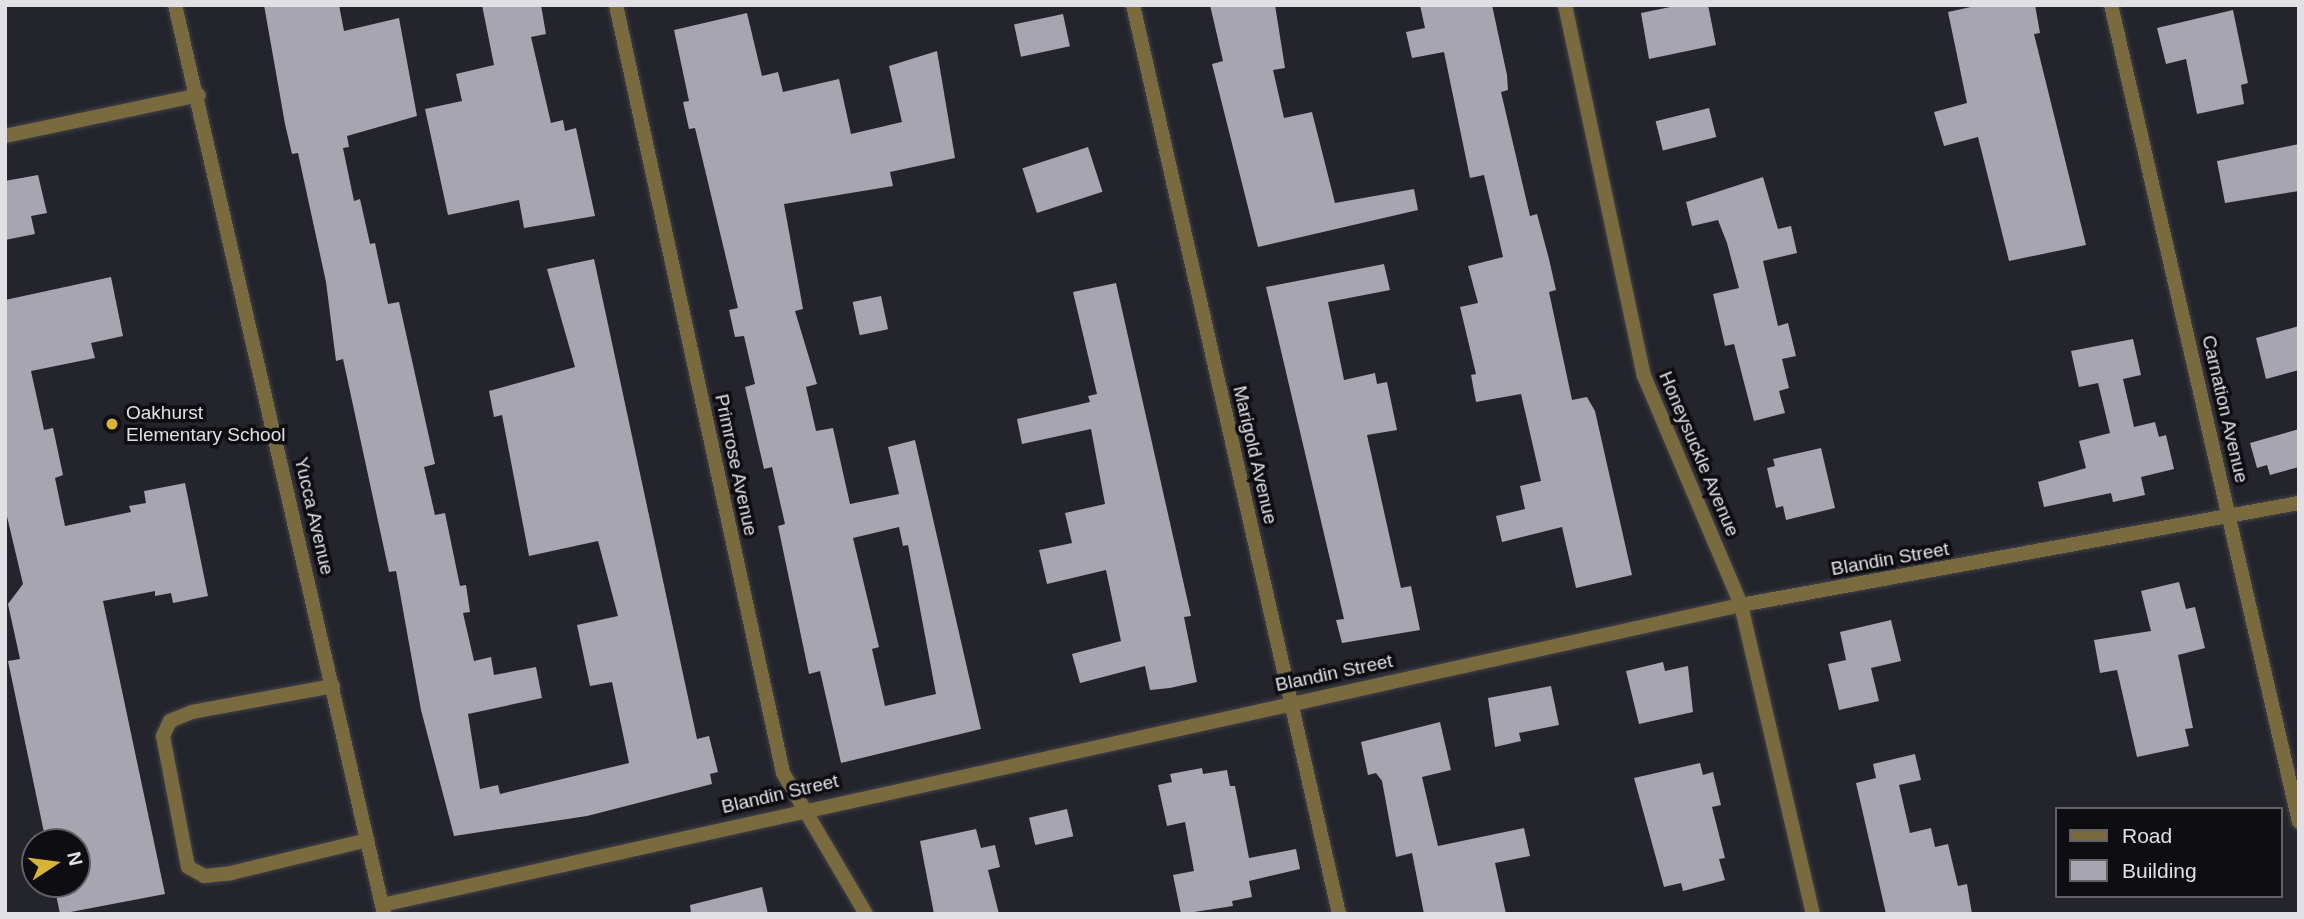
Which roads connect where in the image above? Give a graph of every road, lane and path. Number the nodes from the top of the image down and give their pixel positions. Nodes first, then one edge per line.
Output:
1 (175, 5) edge
2 (617, 5) edge
3 (1133, 5) edge
4 (1565, 5) edge
5 (2111, 5) edge
6 (199, 95) junction
7 (5, 136) edge
8 (2299, 503) edge
9 (2231, 519) junction
10 (1741, 605) junction
11 (333, 686) junction
12 (1291, 702) junction
13 (800, 809) junction
14 (2299, 822) edge
15 (367, 840) junction
16 (383, 909) edge
17 (866, 914) edge
18 (1339, 914) edge
19 (1813, 914) edge

1 - 6 street, Yucca Avenue
2 - 13 street, Primrose Avenue
3 - 12 street, Marigold Avenue
4 - 10 street, Honeysuckle Avenue
5 - 9 street, Carnation Avenue
6 - 7 street
6 - 11 street, Yucca Avenue
8 - 9 street, Blandin Street
9 - 10 street, Blandin Street
9 - 14 street, Carnation Avenue
10 - 12 street, Blandin Street
10 - 19 street, Honeysuckle Avenue
11 - 15 street, Yucca Avenue
11 - 15 street
12 - 13 street, Blandin Street
12 - 18 street, Marigold Avenue
13 - 16 street, Blandin Street
13 - 17 street, Primrose Avenue
15 - 16 street, Yucca Avenue

